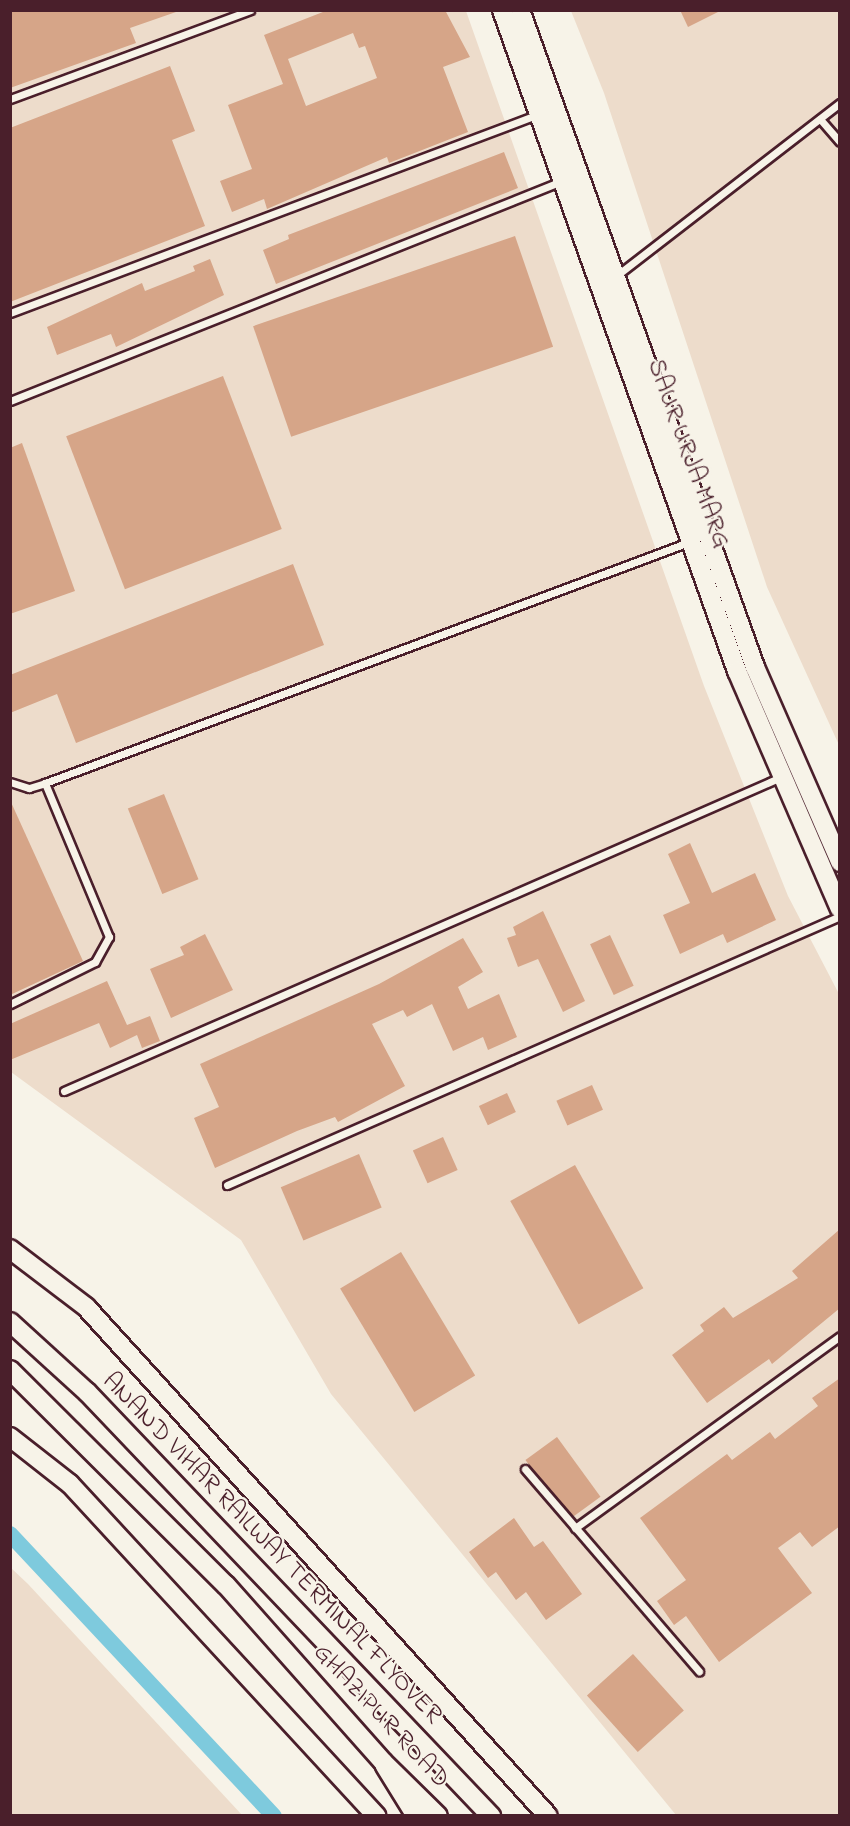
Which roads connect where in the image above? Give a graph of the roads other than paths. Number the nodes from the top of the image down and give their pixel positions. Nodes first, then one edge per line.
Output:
1 (250, 10) edge
2 (502, 10) edge
3 (520, 10) edge
4 (525, 50) junction
5 (10, 99) edge
6 (840, 103) edge
7 (539, 114) junction
8 (820, 119) junction
9 (840, 142) edge
10 (562, 181) junction
11 (607, 282) junction
12 (10, 313) edge
13 (10, 401) edge
14 (691, 541) junction
15 (781, 777) junction
16 (10, 782) edge
17 (45, 783) junction
18 (826, 831) junction
19 (807, 840) junction
20 (840, 862) edge
21 (840, 909) edge
22 (840, 915) edge
23 (10, 1004) edge
24 (64, 1091) dead end
25 (227, 1185) dead end
26 (10, 1249) edge
27 (10, 1322) edge
28 (840, 1336) edge
29 (10, 1370) edge
30 (10, 1437) edge
31 (525, 1469) dead end
32 (576, 1528) junction
33 (699, 1671) dead end
34 (382, 1762) junction
35 (375, 1815) edge
36 (416, 1815) edge
37 (438, 1815) edge
38 (491, 1815) edge
39 (548, 1815) edge

1 - 5 lane
2 - 4 main road, SAUR URJA MARG
3 - 4 main road, SAUR URJA MARG
4 - 7 main road, SAUR URJA MARG
4 - 11 main road, SAUR URJA MARG
6 - 8 lane
7 - 10 main road, SAUR URJA MARG
7 - 12 lane
8 - 9 lane
8 - 11 lane
10 - 11 main road, SAUR URJA MARG
10 - 13 lane
11 - 14 main road, SAUR URJA MARG
11 - 18 main road, SAUR URJA MARG
14 - 15 main road, SAUR URJA MARG
14 - 17 lane
15 - 19 main road, SAUR URJA MARG
15 - 24 lane
16 - 17 lane
17 - 23 lane
18 - 19 main road
18 - 20 main road, SAUR URJA MARG
19 - 21 main road, SAUR URJA MARG
22 - 25 lane
26 - 39 main road
27 - 38 main road, ANAND VIHAR RAILWAY TERMINAL FLYOVER
28 - 32 lane
29 - 34 main road, GHAZIPUR ROAD
30 - 35 main road
31 - 32 lane
32 - 33 lane
34 - 36 main road
34 - 37 main road, GHAZIPUR ROAD

